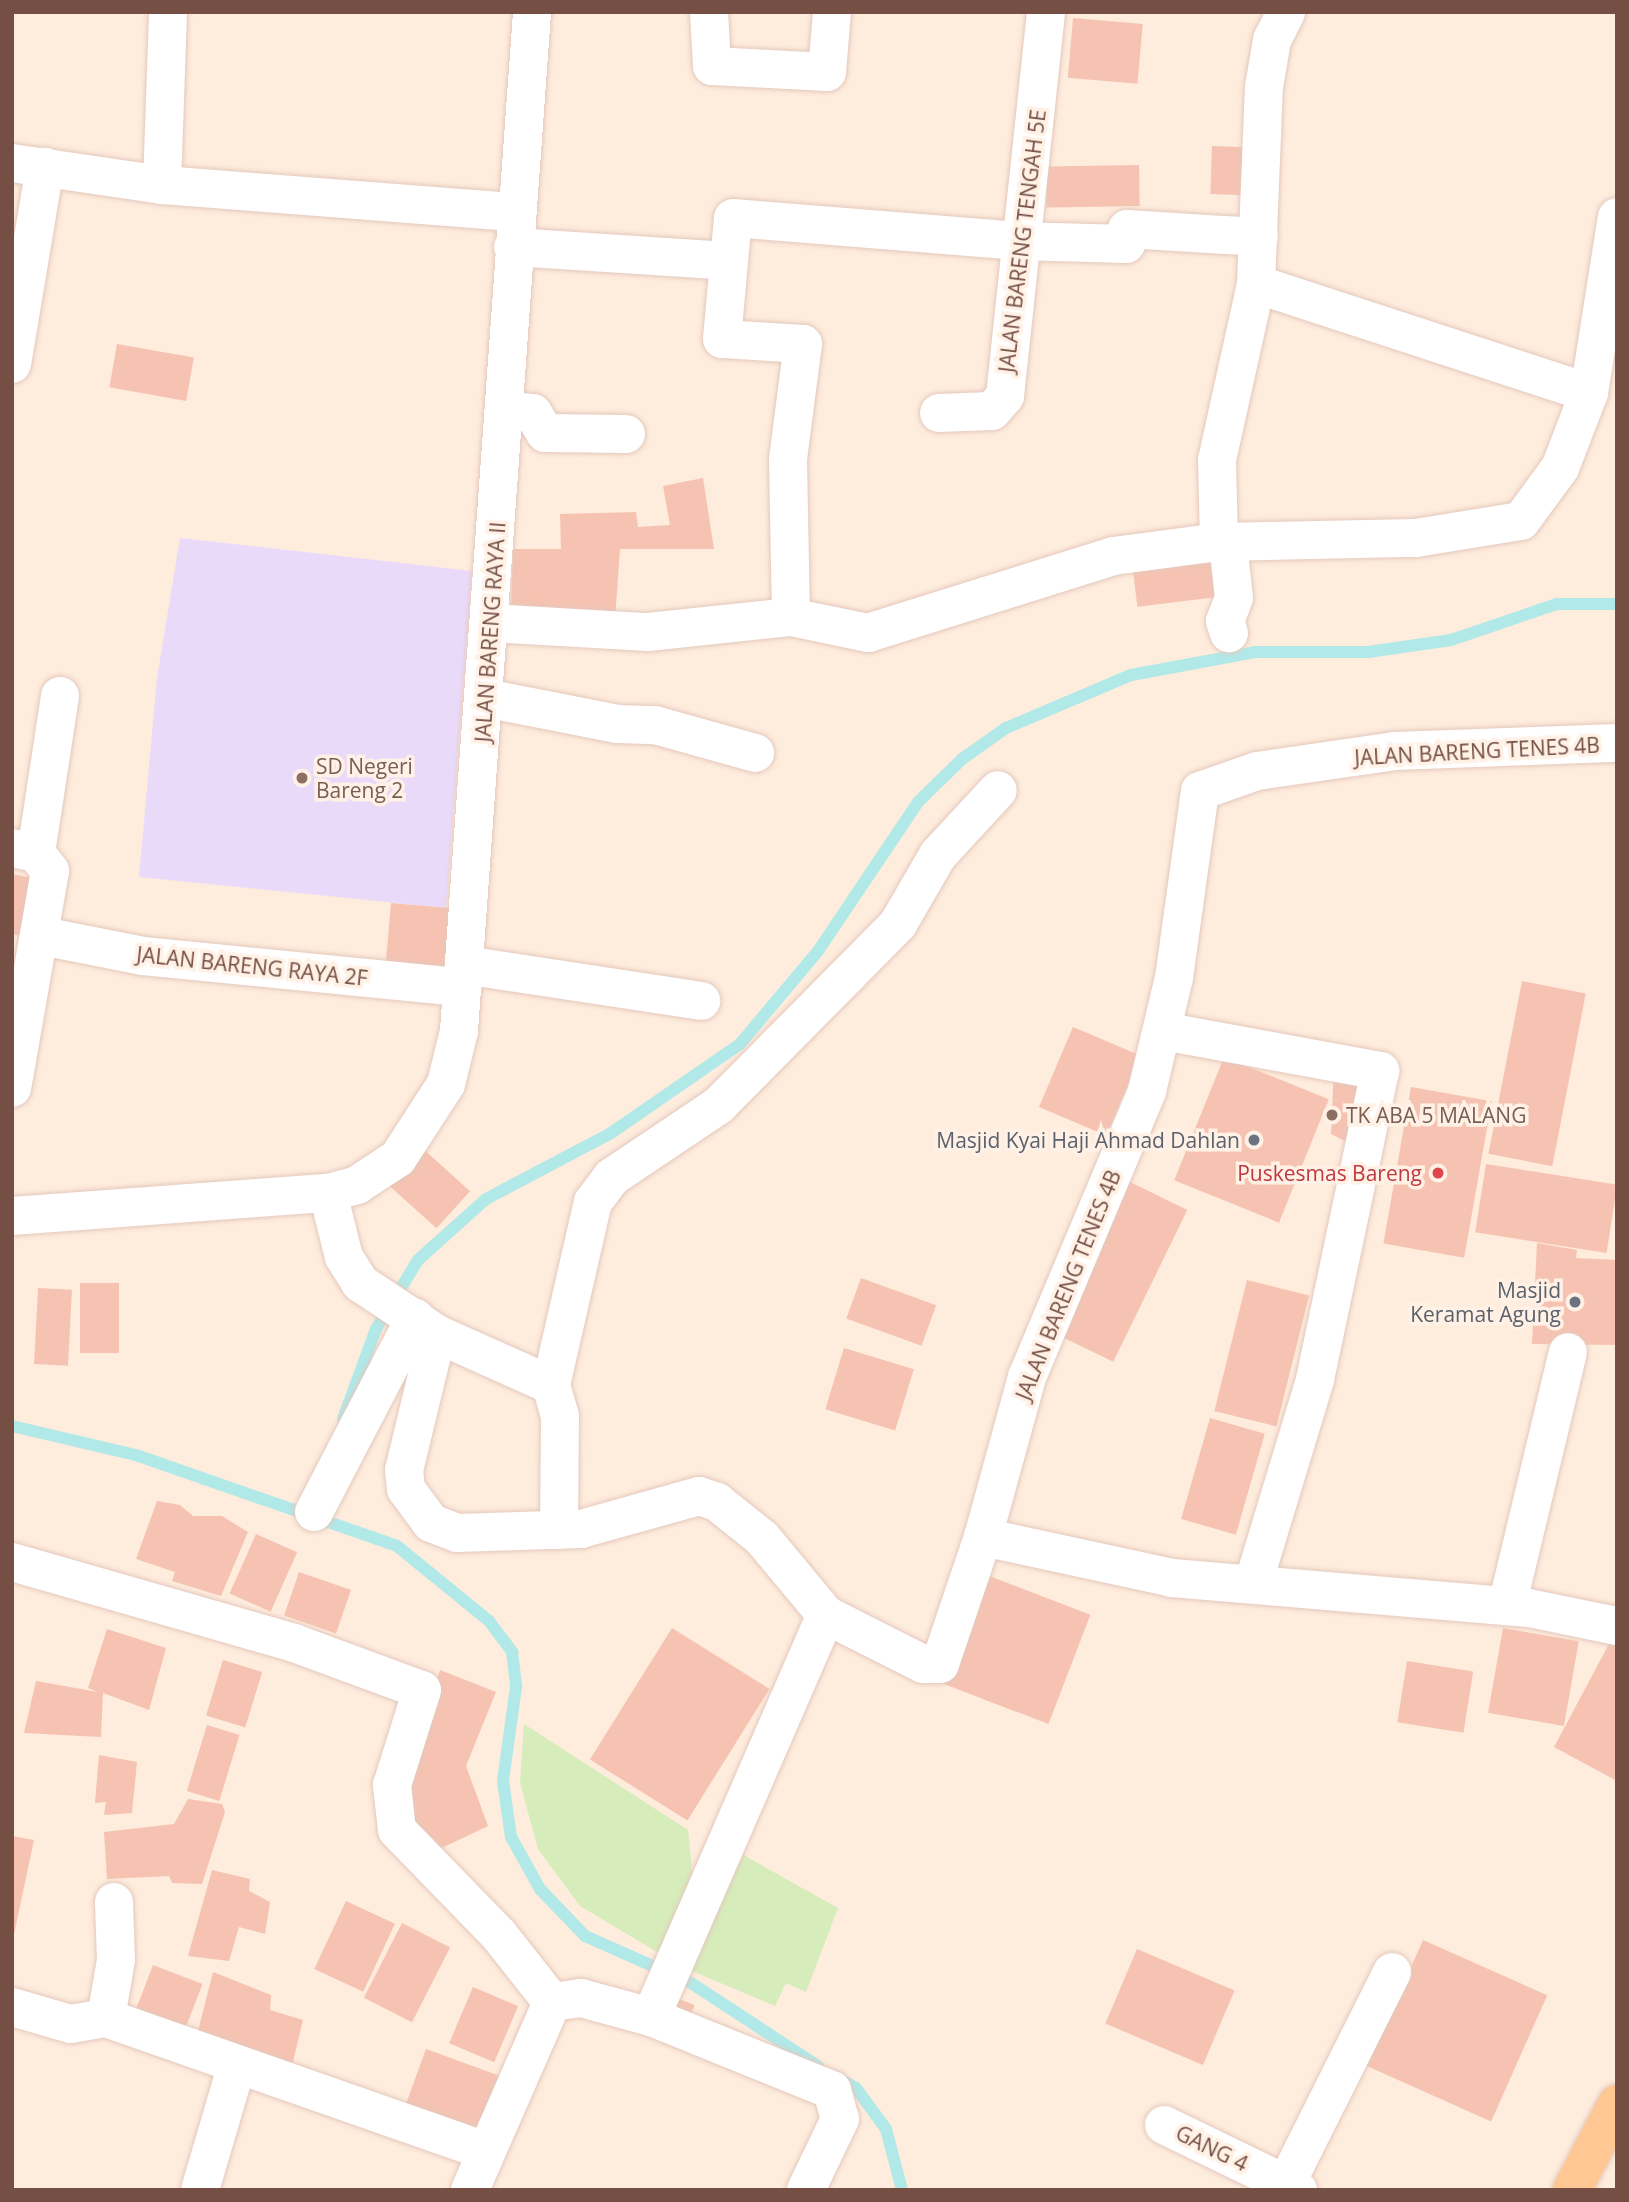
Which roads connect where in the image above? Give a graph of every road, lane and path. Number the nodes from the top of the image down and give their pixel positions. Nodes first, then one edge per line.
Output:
1 (168, 12) edge
2 (532, 12) edge
3 (709, 12) edge
4 (832, 12) edge
5 (1046, 12) edge
6 (1286, 12) edge
7 (28, 165) edge
8 (162, 185) junction
9 (1617, 217) edge
10 (513, 229) junction
11 (1259, 237) junction
12 (1019, 241) junction
13 (727, 261) junction
14 (1611, 279) edge
15 (1256, 284) junction
16 (12, 364) edge
17 (1589, 393) junction
18 (504, 410) junction
19 (939, 413) dead end
20 (626, 434) dead end
21 (1223, 542) junction
22 (791, 617) junction
23 (490, 622) junction
24 (1229, 633) dead end
25 (61, 696) dead end
26 (485, 698) junction
27 (1617, 743) edge
28 (755, 753) dead end
29 (998, 790) dead end
30 (24, 851) edge
31 (42, 936) junction
32 (463, 976) junction
33 (701, 1001) dead end
34 (1163, 1031) junction
35 (12, 1088) edge
36 (328, 1193) junction
37 (12, 1216) edge
38 (419, 1321) junction
39 (1568, 1352) dead end
40 (551, 1385) junction
41 (314, 1512) dead end
42 (559, 1530) junction
43 (983, 1537) junction
44 (12, 1562) edge
45 (1253, 1584) junction
46 (1507, 1606) junction
47 (825, 1615) junction
48 (1617, 1626) edge
49 (114, 1902) dead end
50 (1392, 1972) dead end
51 (552, 2002) junction
52 (12, 2007) edge
53 (655, 2007) junction
54 (106, 2018) junction
55 (237, 2064) junction
56 (1617, 2104) edge
57 (1164, 2125) dead end
58 (485, 2151) junction
59 (1292, 2187) edge
60 (200, 2190) edge
61 (470, 2190) edge
62 (806, 2190) edge
63 (1572, 2190) edge

1 - 8 street
2 - 10 street, JALAN BARENG RAYA II
3 - 4 street
5 - 12 street, JALAN BARENG TENGAH 5E
6 - 11 street
7 - 8 street
7 - 16 street
8 - 10 street
9 - 14 street
10 - 13 street
10 - 18 street, JALAN BARENG RAYA II
11 - 12 street
11 - 15 street
12 - 13 street
12 - 19 street, JALAN BARENG TENGAH 5E
13 - 22 street
14 - 17 street
15 - 17 street
15 - 21 street
17 - 21 street
18 - 20 street
18 - 23 street, JALAN BARENG RAYA II
21 - 22 street
21 - 24 street
22 - 23 street
23 - 26 street, JALAN BARENG RAYA II
25 - 30 street
26 - 28 street
26 - 32 street, JALAN BARENG RAYA II
27 - 34 street, JALAN BARENG TENES 4B
29 - 40 street
30 - 31 street
31 - 32 street, JALAN BARENG RAYA 2F
31 - 35 street
32 - 33 street, JALAN BARENG RAYA 2F
32 - 36 street, JALAN BARENG RAYA II
34 - 43 street, JALAN BARENG TENES 4B
34 - 45 street
36 - 37 street, JALAN BARENG RAYA II
36 - 38 street
38 - 40 street
38 - 41 street
38 - 42 street
39 - 46 street
40 - 42 street
42 - 47 street
43 - 45 street
43 - 47 street, JALAN BARENG TENES 4B
44 - 51 street
45 - 46 street
46 - 48 street
47 - 53 street
49 - 54 street
50 - 59 street
51 - 53 street
51 - 58 street
52 - 54 street
53 - 62 street
54 - 55 street
55 - 58 street
55 - 60 street
56 - 63 main road
57 - 59 street, GANG 4
58 - 61 street

